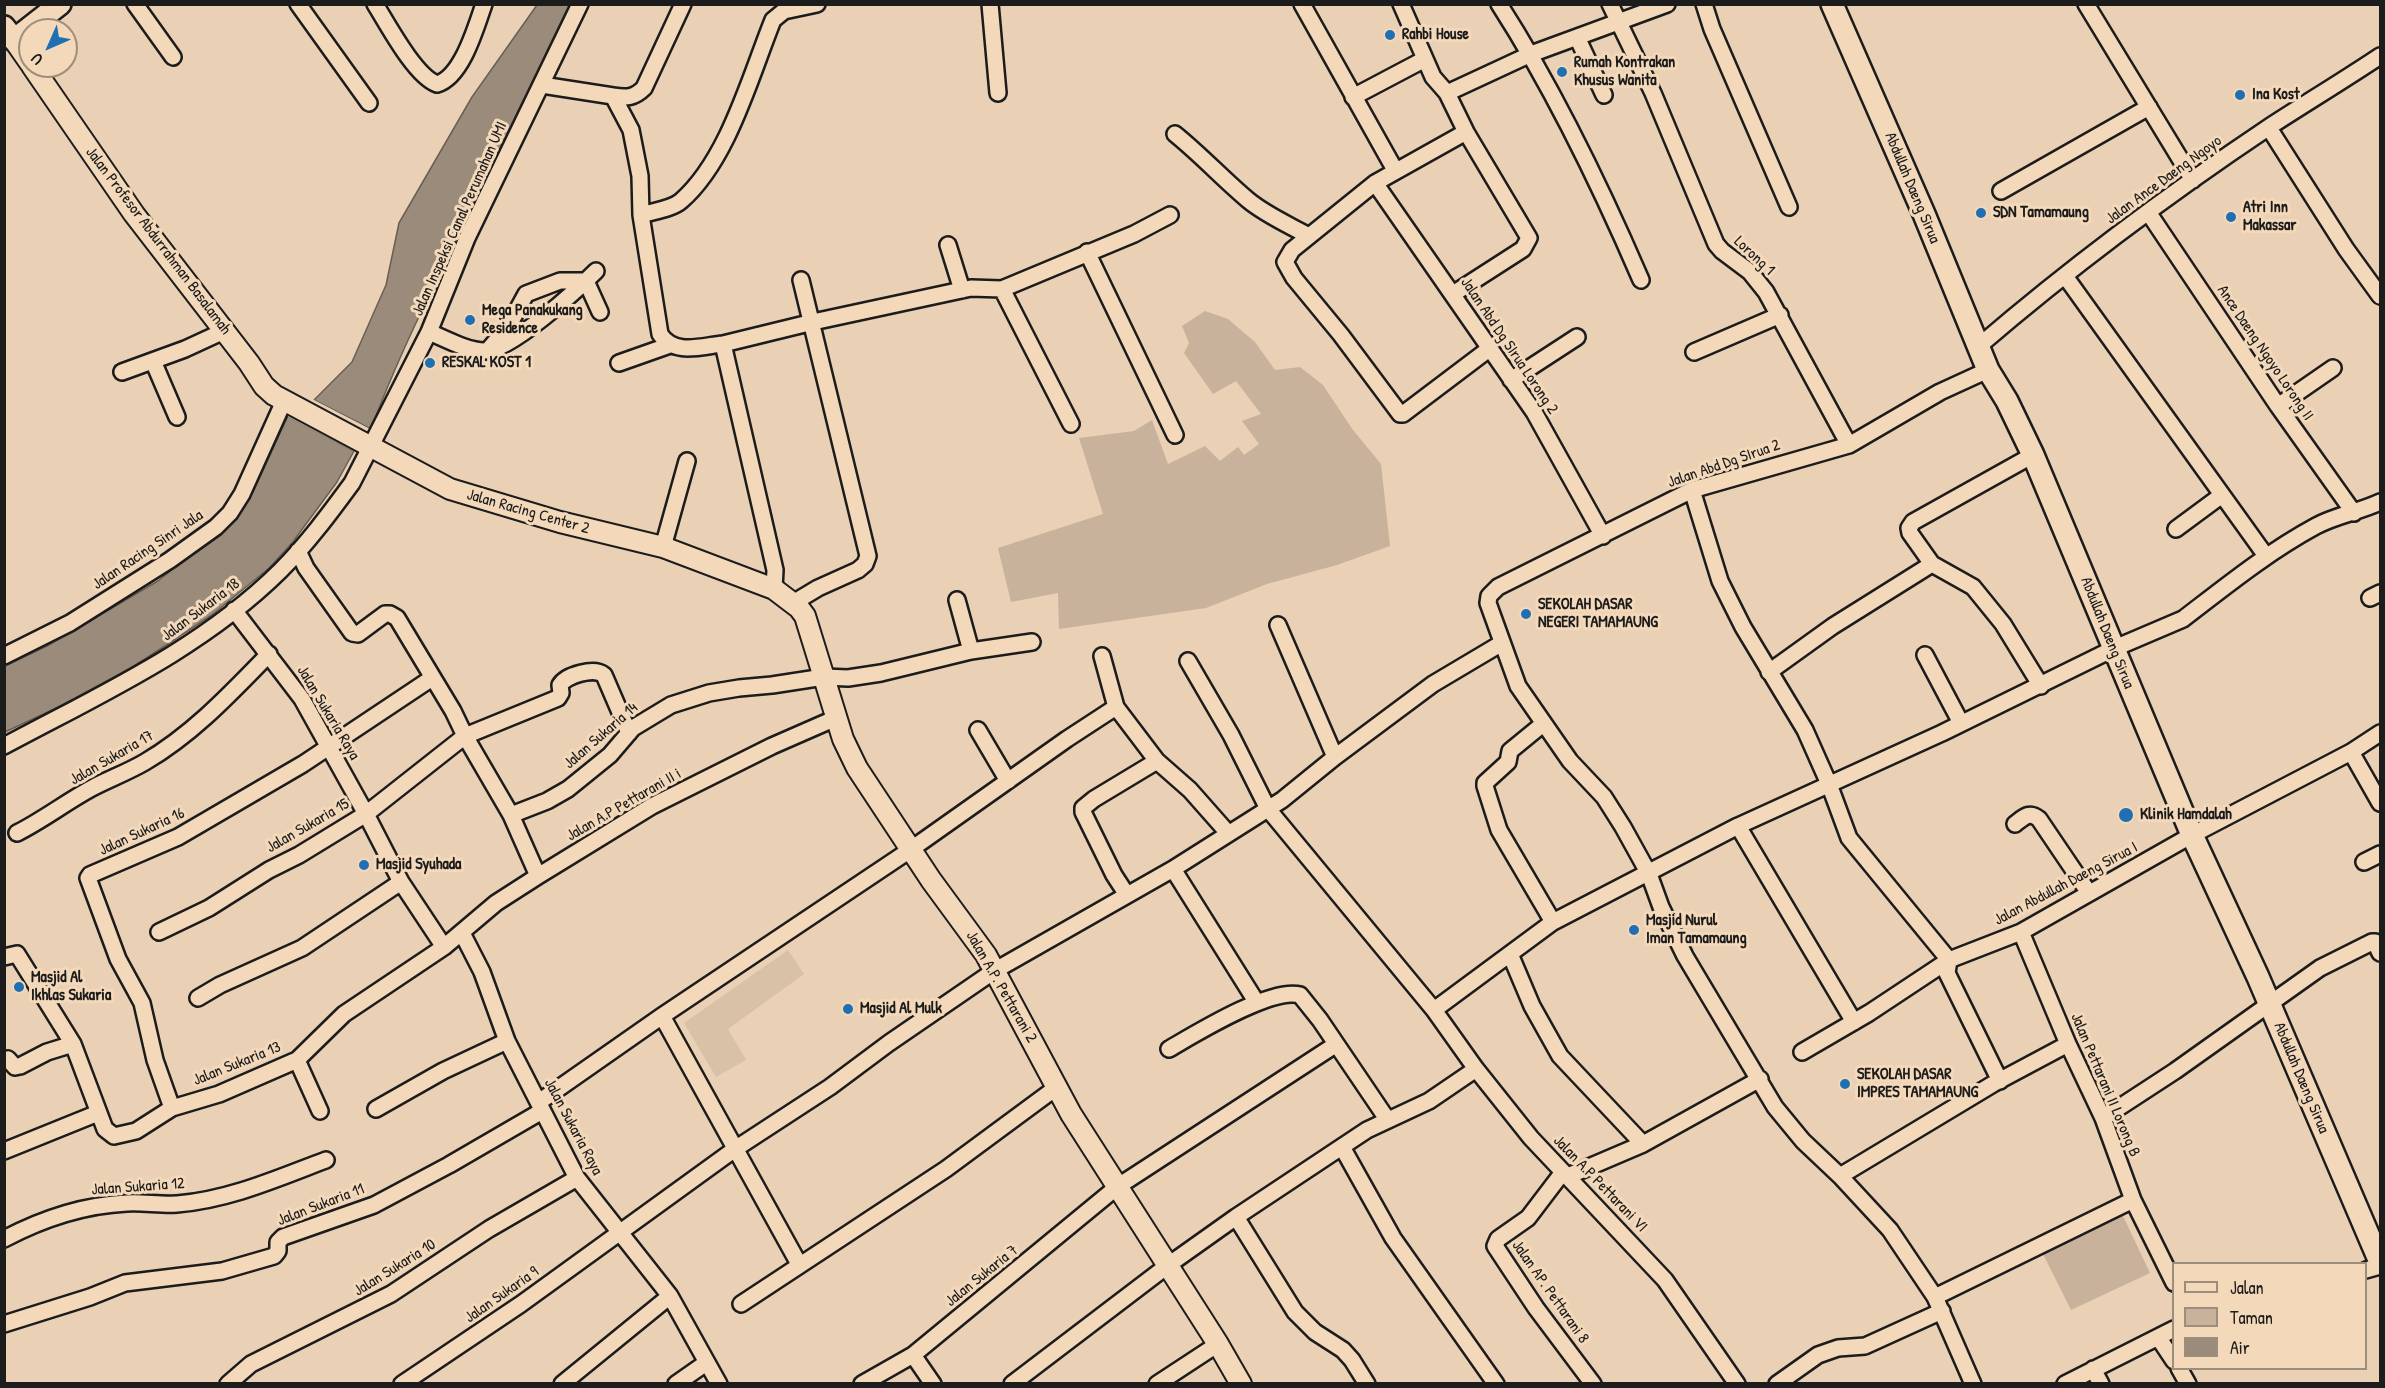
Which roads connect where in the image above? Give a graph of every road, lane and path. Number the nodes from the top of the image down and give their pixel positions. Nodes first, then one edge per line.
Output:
1 (60, 4) edge
2 (135, 4) edge
3 (298, 4) edge
4 (375, 4) edge
5 (484, 4) edge
6 (580, 4) edge
7 (683, 4) edge
8 (817, 4) edge
9 (990, 4) edge
10 (1302, 4) edge
11 (1401, 4) edge
12 (1499, 4) edge
13 (1610, 4) edge
14 (1667, 4) edge
15 (1704, 4) edge
16 (1832, 4) edge
17 (2086, 4) edge
18 (1620, 20) junction
19 (1577, 36) junction
20 (8, 38) edge
21 (18, 50) edge
22 (1531, 54) junction
23 (2380, 56) edge
24 (173, 57) dead end
25 (1425, 59) junction
26 (40, 78) edge
27 (542, 85) junction
28 (998, 93) dead end
29 (1447, 93) junction
30 (1604, 95) dead end
31 (613, 96) junction
32 (1353, 97) junction
33 (369, 103) dead end
34 (2149, 107) junction
35 (2269, 128) junction
36 (1466, 132) junction
37 (1175, 134) dead end
38 (1395, 170) junction
39 (2193, 180) junction
40 (1375, 183) junction
41 (2001, 190) dead end
42 (1789, 207) dead end
43 (2148, 212) junction
44 (641, 215) junction
45 (1170, 215) dead end
46 (1309, 236) junction
47 (948, 245) dead end
48 (1087, 252) junction
49 (591, 276) junction
50 (2065, 276) junction
51 (801, 280) dead end
52 (1641, 280) dead end
53 (1002, 289) junction
54 (962, 290) junction
55 (1453, 294) junction
56 (2380, 296) edge
57 (600, 312) dead end
58 (1780, 315) junction
59 (813, 322) junction
60 (224, 331) junction
61 (429, 332) junction
62 (1577, 337) dead end
63 (723, 344) junction
64 (670, 345) junction
65 (1979, 346) junction
66 (1489, 349) junction
67 (489, 351) junction
68 (1694, 352) dead end
69 (153, 361) junction
70 (619, 363) dead end
71 (2333, 368) dead end
72 (1988, 370) junction
73 (122, 372) dead end
74 (1511, 380) junction
75 (289, 403) junction
76 (2278, 406) junction
77 (177, 417) dead end
78 (1071, 424) dead end
79 (1175, 435) dead end
80 (367, 445) junction
81 (1849, 445) junction
82 (2032, 455) junction
83 (687, 461) dead end
84 (1692, 490) junction
85 (2222, 495) junction
86 (2380, 502) edge
87 (2354, 513) junction
88 (2176, 528) dead end
89 (1603, 536) junction
90 (663, 547) junction
91 (298, 551) junction
92 (2266, 556) junction
93 (1932, 564) junction
94 (774, 589) junction
95 (957, 600) dead end
96 (793, 603) junction
97 (234, 610) junction
98 (1278, 625) dead end
99 (1032, 642) dead end
100 (1502, 644) junction
101 (2115, 648) junction
102 (971, 651) junction
103 (269, 654) junction
104 (1924, 655) dead end
105 (4, 656) edge
106 (1102, 656) dead end
107 (1188, 661) dead end
108 (1769, 672) junction
109 (824, 677) junction
110 (432, 678) junction
111 (2041, 686) junction
112 (1116, 707) junction
113 (836, 718) junction
114 (1962, 723) junction
115 (1543, 724) junction
116 (978, 730) dead end
117 (629, 733) junction
118 (2380, 733) edge
119 (465, 736) junction
120 (328, 745) junction
121 (4, 746) edge
122 (2351, 752) junction
123 (1335, 758) junction
124 (1157, 761) junction
125 (1008, 781) junction
126 (1829, 784) junction
127 (2380, 802) edge
128 (1268, 809) junction
129 (366, 814) junction
130 (511, 815) junction
131 (2015, 824) dead end
132 (1738, 826) junction
133 (17, 833) dead end
134 (1228, 833) junction
135 (2192, 835) junction
136 (910, 850) junction
137 (2380, 854) edge
138 (2364, 862) dead end
139 (1173, 870) junction
140 (1649, 874) junction
141 (538, 876) junction
142 (400, 882) junction
143 (2089, 893) junction
144 (1127, 895) junction
145 (1553, 922) junction
146 (159, 932) dead end
147 (2021, 932) junction
148 (462, 933) junction
149 (444, 947) junction
150 (2380, 953) edge
151 (1510, 954) junction
152 (4, 957) edge
153 (1948, 960) junction
154 (994, 971) junction
155 (198, 998) dead end
156 (1257, 1003) junction
157 (2269, 1003) junction
158 (1434, 1010) junction
159 (662, 1016) junction
160 (1854, 1022) junction
161 (507, 1041) junction
162 (73, 1044) junction
163 (2068, 1044) junction
164 (1335, 1045) junction
165 (1169, 1049) dead end
166 (1802, 1052) dead end
167 (297, 1060) junction
168 (4, 1061) edge
169 (1476, 1069) junction
170 (1760, 1079) junction
171 (2000, 1081) junction
172 (1057, 1087) junction
173 (541, 1106) junction
174 (172, 1108) junction
175 (376, 1109) dead end
176 (320, 1112) dead end
177 (98, 1113) junction
178 (2103, 1118) junction
179 (1387, 1119) junction
180 (1643, 1144) junction
181 (1342, 1147) junction
182 (735, 1149) junction
183 (4, 1151) edge
184 (326, 1160) dead end
185 (1565, 1174) junction
186 (1840, 1176) junction
187 (577, 1178) junction
188 (1117, 1187) junction
189 (2133, 1200) junction
190 (1236, 1217) junction
191 (621, 1233) junction
192 (4, 1239) edge
193 (799, 1264) junction
194 (2380, 1264) edge
195 (1167, 1266) junction
196 (2172, 1279) edge
197 (670, 1296) junction
198 (741, 1304) dead end
199 (1938, 1304) junction
200 (4, 1324) edge
201 (2172, 1330) edge
202 (2158, 1337) junction
203 (1218, 1344) junction
204 (913, 1355) junction
205 (2172, 1357) edge
206 (706, 1364) junction
207 (2093, 1369) junction
208 (2180, 1370) edge
209 (228, 1383) edge
210 (402, 1383) edge
211 (562, 1383) edge
212 (676, 1383) edge
213 (719, 1383) edge
214 (862, 1383) edge
215 (933, 1383) edge
216 (1012, 1383) edge
217 (1157, 1383) edge
218 (1241, 1383) edge
219 (1367, 1383) edge
220 (1496, 1383) edge
221 (1593, 1383) edge
222 (1737, 1383) edge
223 (1777, 1383) edge
224 (1972, 1383) edge
225 (2065, 1383) edge
226 (2101, 1383) edge
227 (2188, 1383) edge

1 - 20 main road, Jalan Profesor Abdurrahman Basalamah
2 - 24 street
3 - 33 street
4 - 5 street
6 - 27 street, Jalan Inspeksi Canal Perumahan UMI
7 - 31 street
8 - 44 street
9 - 28 street
10 - 32 street
11 - 25 street
12 - 22 street
13 - 18 street, Lorong 1
14 - 18 street
15 - 42 street
16 - 65 main road, Abdullah Daeng Sirua
17 - 34 street
18 - 19 street
18 - 58 street, Lorong 1
19 - 22 street
19 - 30 street
20 - 21 street, Jalan Profesor Abdurrahman Basalamah
22 - 29 street
22 - 52 street
23 - 35 street, Jalan Ance Daeng Ngoyo
25 - 29 street
25 - 32 street
26 - 60 street, Jalan Profesor Abdurrahman Basalamah
27 - 31 street
27 - 61 street, Jalan Inspeksi Canal Perumahan UMI
29 - 36 street
31 - 44 street
32 - 38 street
34 - 39 street
34 - 41 street
35 - 39 street, Jalan Ance Daeng Ngoyo
35 - 56 street
36 - 38 street
36 - 55 street
37 - 46 street
38 - 40 street
39 - 43 street, Jalan Ance Daeng Ngoyo
40 - 46 street
40 - 55 street, Jalan Abd Dg SIrua Lorong 2
43 - 50 street, Jalan Ance Daeng Ngoyo
43 - 76 street, Ance Daeng Ngoyo Lorong II
44 - 64 street
45 - 48 street
46 - 66 street
47 - 54 street
48 - 53 street
48 - 79 street
49 - 57 street
49 - 67 street
49 - 67 street
50 - 65 street, Jalan Ance Daeng Ngoyo
50 - 85 street
51 - 59 street
53 - 54 street
53 - 78 street
54 - 59 street
55 - 66 street, Jalan Abd Dg SIrua Lorong 2
58 - 68 street
58 - 81 street, Lorong 1
59 - 63 street
59 - 96 street
60 - 69 street
60 - 75 street, Jalan Profesor Abdurrahman Basalamah
61 - 67 street
61 - 80 street, Jalan Inspeksi Canal Perumahan UMI
62 - 74 street
63 - 64 street
63 - 94 street
64 - 70 street
65 - 72 main road, Abdullah Daeng Sirua
66 - 74 street, Jalan Abd Dg SIrua Lorong 2
69 - 73 street
69 - 77 street
71 - 76 street
72 - 81 street, Jalan Abd Dg SIrua 2
72 - 82 main road, Abdullah Daeng Sirua
74 - 89 street, Jalan Abd Dg SIrua Lorong 2
75 - 80 street, Jalan Racing Center 2
75 - 105 street, Jalan Racing Sinri Jala
76 - 87 street, Ance Daeng Ngoyo Lorong II
80 - 90 street, Jalan Racing Center 2
80 - 91 street, Jalan Sukaria 18
81 - 84 street, Jalan Abd Dg SIrua 2
82 - 93 street
82 - 101 main road, Abdullah Daeng Sirua
83 - 90 street
84 - 89 street, Jalan Abd Dg SIrua 2
84 - 108 street
85 - 88 street
85 - 92 street
86 - 87 street
87 - 92 street
89 - 100 street, Jalan Abd Dg SIrua 2
90 - 94 street, Jalan Racing Center 2
91 - 97 street, Jalan Sukaria 18
91 - 110 street
92 - 101 street
93 - 108 street
93 - 111 street
94 - 96 street, Jalan A.P. Pettarani 2
95 - 102 street
96 - 109 street, Jalan A.P. Pettarani 2
97 - 103 street, Jalan Sukaria Raya
97 - 121 street, Jalan Sukaria 18
98 - 123 street
99 - 102 street, Jalan Sukaria 14
100 - 115 street, Jalan Abd Dg SIrua 2
100 - 123 street, Jalan Sukaria 9
101 - 111 street
101 - 135 main road, Abdullah Daeng Sirua
102 - 109 street, Jalan Sukaria 14
103 - 120 street, Jalan Sukaria Raya
103 - 133 street, Jalan Sukaria 17
104 - 114 street
106 - 112 street
107 - 128 street, Jalan A.P Pettarani VI
108 - 126 street
109 - 113 street, Jalan A.P. Pettarani 2
109 - 117 street, Jalan Sukaria 14
110 - 119 street
110 - 120 street
111 - 114 street
112 - 124 street
112 - 125 street, Jalan Sukaria 11
113 - 136 street, Jalan A.P. Pettarani 2
113 - 141 street, Jalan A.P Pettarani II i
114 - 126 street
115 - 140 street, Jalan Abd Dg SIrua 2
115 - 145 street
116 - 125 street
117 - 119 street, Jalan Sukaria 15
117 - 130 street, Jalan Sukaria 14
118 - 122 street, Jalan Abdullah Daeng Sirua I
119 - 129 street, Jalan Sukaria 15
119 - 130 street
120 - 129 street, Jalan Sukaria Raya
120 - 174 street, Jalan Sukaria 16
122 - 127 street
122 - 135 street, Jalan Abdullah Daeng Sirua I
123 - 128 street, Jalan Sukaria 9
124 - 134 street
124 - 144 street
125 - 136 street, Jalan Sukaria 11
126 - 132 street
126 - 153 street
128 - 134 street, Jalan Sukaria 9
128 - 158 street, Jalan A.P Pettarani VI
129 - 142 street, Jalan Sukaria Raya
129 - 146 street, Jalan Sukaria 15
130 - 141 street
131 - 143 street
132 - 140 street
132 - 160 street
134 - 139 street, Jalan Sukaria 9
135 - 143 street, Jalan Abdullah Daeng Sirua I
135 - 157 main road, Abdullah Daeng Sirua
136 - 154 street, Jalan A.P. Pettarani 2
136 - 159 street, Jalan Sukaria 11
137 - 138 street
139 - 144 street, Jalan Sukaria 9
139 - 156 street
140 - 145 street
140 - 170 street, Jalan Abd Dg SIrua 2
141 - 148 street, Jalan A.P Pettarani II i
142 - 149 street, Jalan Sukaria Raya
142 - 155 street
143 - 147 street, Jalan Abdullah Daeng Sirua I
144 - 154 street, Jalan Sukaria 9
145 - 151 street
147 - 153 street, Jalan Abdullah Daeng Sirua I
147 - 163 street, Jalan Pettarani II Lorong B
148 - 149 street, Jalan A.P Pettarani II i
148 - 161 street, Jalan Sukaria Raya
149 - 167 street, Jalan Sukaria 13
150 - 157 street
151 - 158 street
151 - 180 street
152 - 162 street, Jalan Sukaria 13
153 - 160 street, Jalan Abdullah Daeng Sirua I
153 - 171 street
154 - 172 street, Jalan A.P. Pettarani 2
154 - 182 street, Jalan Sukaria 9
156 - 164 street
156 - 165 street
157 - 178 street
157 - 194 main road, Abdullah Daeng Sirua
158 - 169 street, Jalan A.P Pettarani VI
159 - 173 street, Jalan Sukaria 11
159 - 182 street
160 - 166 street, Jalan Abdullah Daeng Sirua I
161 - 173 street, Jalan Sukaria Raya
161 - 175 street
162 - 168 street
162 - 177 street, Jalan Sukaria 13
163 - 171 street
163 - 178 street, Jalan Pettarani II Lorong B
164 - 179 street
164 - 188 street, Jalan Sukaria 7
167 - 174 street, Jalan Sukaria 13
167 - 176 street
169 - 179 street
169 - 185 street, Jalan A.P Pettarani VI
170 - 180 street
170 - 186 street, Jalan Abd Dg SIrua 2
171 - 186 street
172 - 188 street, Jalan A.P. Pettarani 2
172 - 193 street
173 - 187 street, Jalan Sukaria Raya
173 - 200 street, Jalan Sukaria 11
174 - 177 street, Jalan Sukaria 13
177 - 183 street
178 - 189 street, Jalan Pettarani II Lorong B
179 - 181 street
180 - 185 street
181 - 190 street
181 - 220 street
182 - 191 street, Jalan Sukaria 9
182 - 193 street
184 - 192 street, Jalan Sukaria 12
185 - 221 street, Jalan AP. Pettarani 8
185 - 222 street, Jalan A.P Pettarani VI
186 - 199 street, Jalan Abd Dg SIrua 2
187 - 191 street, Jalan Sukaria Raya
187 - 209 street, Jalan Sukaria 10
188 - 195 street, Jalan A.P. Pettarani 2
188 - 204 street, Jalan Sukaria 7
189 - 196 street, Jalan Pettarani II Lorong B
189 - 199 street
190 - 195 street
190 - 219 street
191 - 197 street, Jalan Sukaria Raya
191 - 210 street, Jalan Sukaria 9
193 - 198 street
195 - 203 street, Jalan A.P. Pettarani 2
195 - 216 street
197 - 206 street, Jalan Sukaria Raya
197 - 211 street
199 - 223 street
199 - 224 street, Jalan Abd Dg SIrua 2
201 - 202 street
202 - 205 street
202 - 207 street
203 - 217 street
203 - 218 street, Jalan A.P. Pettarani 2
204 - 214 street, Jalan Sukaria 7
204 - 215 street
206 - 212 street
206 - 213 street, Jalan Sukaria Raya
207 - 225 street
207 - 226 street
208 - 227 street

